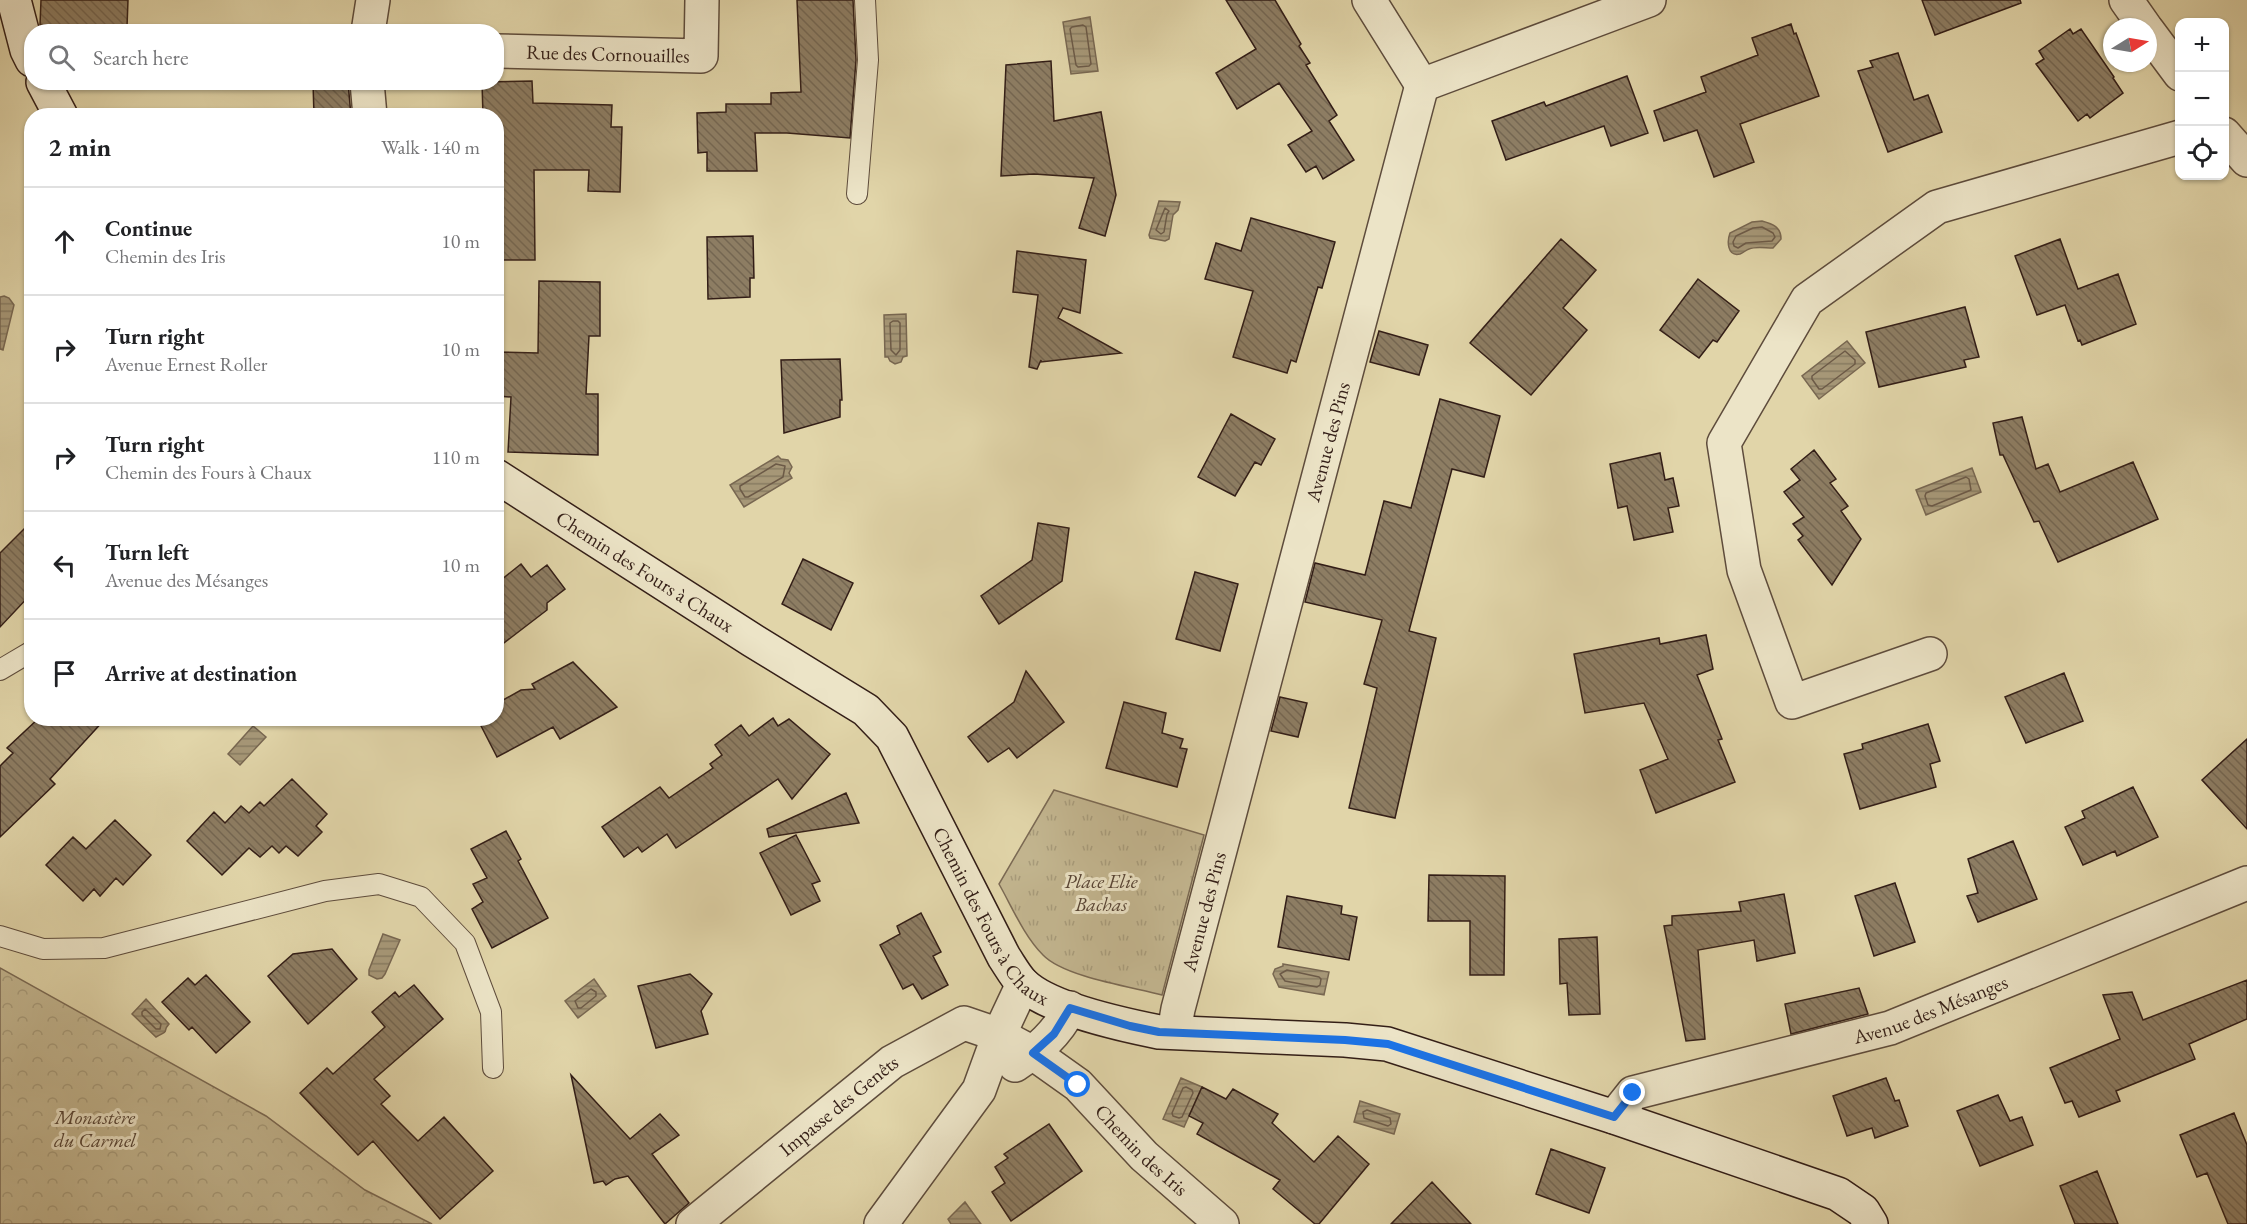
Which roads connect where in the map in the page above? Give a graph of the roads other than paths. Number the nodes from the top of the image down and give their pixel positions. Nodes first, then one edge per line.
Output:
1 (14, 0) edge
2 (373, 0) edge
3 (702, 0) edge
4 (866, 0) edge
5 (1369, 0) edge
6 (1649, 0) edge
7 (2126, 0) edge
8 (2139, 18) edge
9 (369, 24) edge
10 (24, 33) edge
11 (2157, 43) edge
12 (504, 51) edge
13 (2179, 72) edge
14 (1422, 85) junction
15 (47, 90) edge
16 (368, 90) edge
17 (57, 108) edge
18 (369, 108) edge
19 (2175, 138) edge
20 (2229, 140) edge
21 (2247, 160) edge
22 (857, 194) dead end
23 (504, 481) edge
24 (1930, 654) dead end
25 (24, 656) edge
26 (0, 669) edge
27 (2243, 882) edge
28 (0, 936) edge
29 (1023, 984) junction
30 (1070, 1008) junction
31 (1174, 1032) junction
32 (999, 1035) junction
33 (1033, 1053) junction
34 (493, 1068) dead end
35 (979, 1090) junction
36 (1614, 1117) junction
37 (693, 1224) edge
38 (881, 1224) edge
39 (1222, 1224) edge
40 (1871, 1224) edge

1 - 10 street
2 - 9 street
3 - 12 street, Rue des Cornouailles
4 - 22 lane
5 - 14 street
6 - 14 street
7 - 8 street
11 - 13 street
14 - 31 street, Avenue des Pins
15 - 17 street
16 - 18 street
19 - 24 street
20 - 21 street
23 - 29 street, Chemin des Fours à Chaux
25 - 26 lane
27 - 36 street, Avenue des Mésanges
28 - 34 lane
29 - 30 street, Chemin des Fours à Chaux
29 - 32 street
30 - 31 street, Chemin des Fours à Chaux
30 - 33 street
31 - 36 street, Chemin des Fours à Chaux
32 - 33 street, Impasse des Genêts
32 - 35 street
32 - 37 street, Impasse des Genêts
33 - 35 street
33 - 39 street, Chemin des Iris
35 - 38 street
36 - 40 street, Chemin des Fours à Chaux

